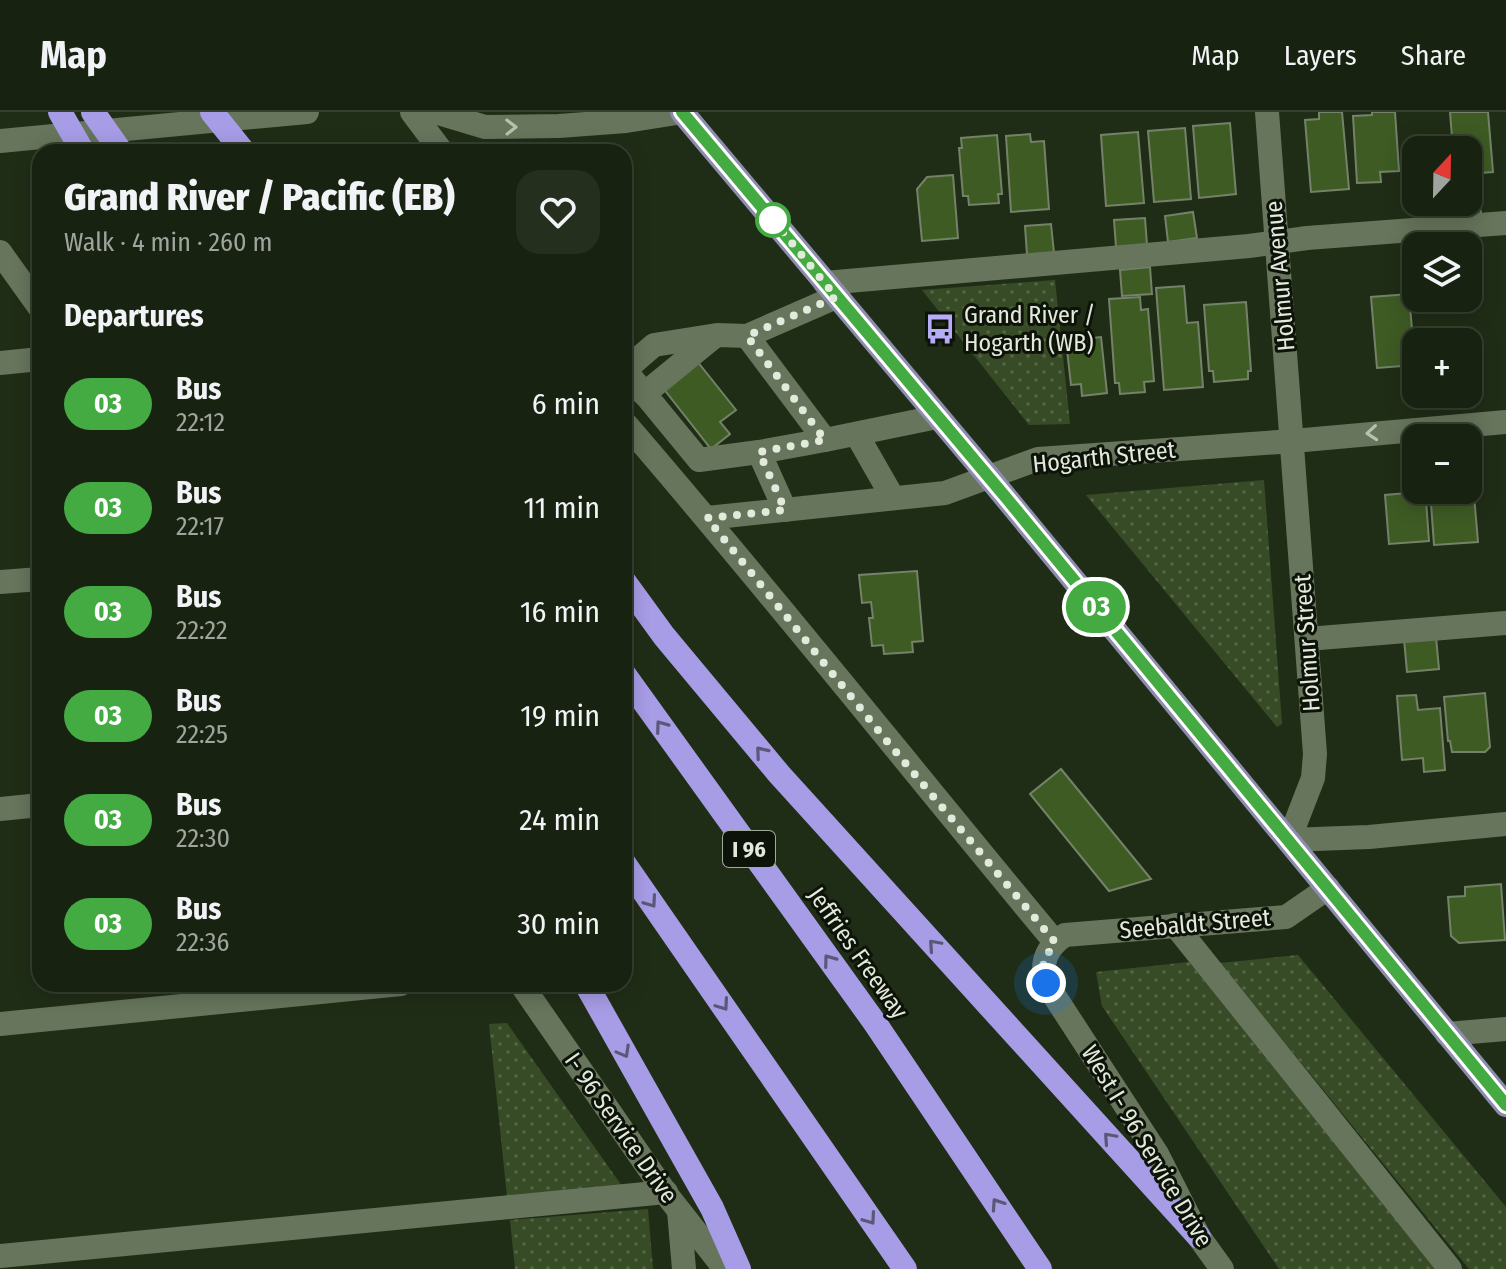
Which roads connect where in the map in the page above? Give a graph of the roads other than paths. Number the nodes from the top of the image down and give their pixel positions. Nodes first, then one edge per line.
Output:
1 (60, 112) edge
2 (93, 112) edge
3 (212, 112) edge
4 (307, 112) edge
5 (412, 112) edge
6 (435, 112) edge
7 (682, 112) edge
8 (1267, 112) edge
9 (0, 141) edge
10 (78, 144) edge
11 (115, 144) edge
12 (238, 144) edge
13 (436, 144) edge
14 (1506, 223) edge
15 (1277, 242) junction
16 (0, 252) edge
17 (831, 290) junction
18 (32, 297) edge
19 (717, 335) junction
20 (747, 336) junction
21 (32, 360) edge
22 (0, 363) edge
23 (632, 364) edge
24 (632, 379) edge
25 (644, 394) junction
26 (937, 417) junction
27 (1506, 422) edge
28 (632, 431) edge
29 (857, 435) junction
30 (825, 440) junction
31 (1293, 441) junction
32 (759, 452) junction
33 (988, 476) junction
34 (893, 498) junction
35 (785, 510) junction
36 (707, 518) junction
37 (32, 580) edge
38 (0, 582) edge
39 (632, 592) edge
40 (1506, 623) edge
41 (1307, 639) junction
42 (632, 685) edge
43 (32, 806) edge
44 (0, 809) edge
45 (1506, 824) edge
46 (1289, 840) junction
47 (632, 875) edge
48 (1328, 888) junction
49 (1175, 925) junction
50 (1055, 942) junction
51 (321, 992) edge
52 (527, 992) edge
53 (590, 992) edge
54 (0, 1024) edge
55 (1506, 1029) edge
56 (1447, 1034) junction
57 (1506, 1105) edge
58 (672, 1201) junction
59 (1199, 1237) junction
60 (0, 1256) edge
61 (684, 1269) edge
62 (725, 1269) edge
63 (739, 1269) edge
64 (905, 1269) edge
65 (1040, 1269) edge
66 (1222, 1269) edge
67 (1450, 1269) edge

1 - 10 highway
2 - 11 highway
3 - 12 highway
4 - 9 street
5 - 13 street
6 -> 7 street
7 - 17 main road
8 - 15 street, Holmur Avenue
14 - 15 street
15 - 17 street
15 - 31 street, Holmur Avenue
16 - 18 street
17 - 20 street
17 - 26 main road
19 - 20 street
19 - 23 street
19 - 25 street
20 - 30 street
21 - 22 street
24 - 25 street
25 - 32 street
26 - 29 street
26 - 33 main road
27 -> 31 street, Hogarth Street
28 - 36 street
29 - 30 street
29 - 34 street
30 - 32 street
31 - 33 street, Hogarth Street
31 - 41 street, Holmur Street
32 - 35 street
33 - 34 street, Hogarth Street
33 - 46 main road
34 - 35 street, Hogarth Street
35 - 36 street, Hogarth Street
36 - 50 street
37 - 38 street
59 -> 39 highway
40 - 41 street
41 - 46 street, Holmur Street
65 -> 42 highway, Jeffries Freeway / I 96
43 - 44 street
45 - 46 street
46 - 48 main road
47 -> 64 highway
48 - 49 street, Seebaldt Street
48 - 56 main road
49 - 50 street, Seebaldt Street
49 - 67 street
50 - 59 street, West I- 96 Service Drive
51 - 54 street
52 - 58 street, I- 96 Service Drive
53 -> 63 highway
55 - 56 street
56 - 57 main road
58 - 60 street
58 - 61 street
58 - 62 street, I- 96 Service Drive
59 - 66 street, West I- 96 Service Drive

